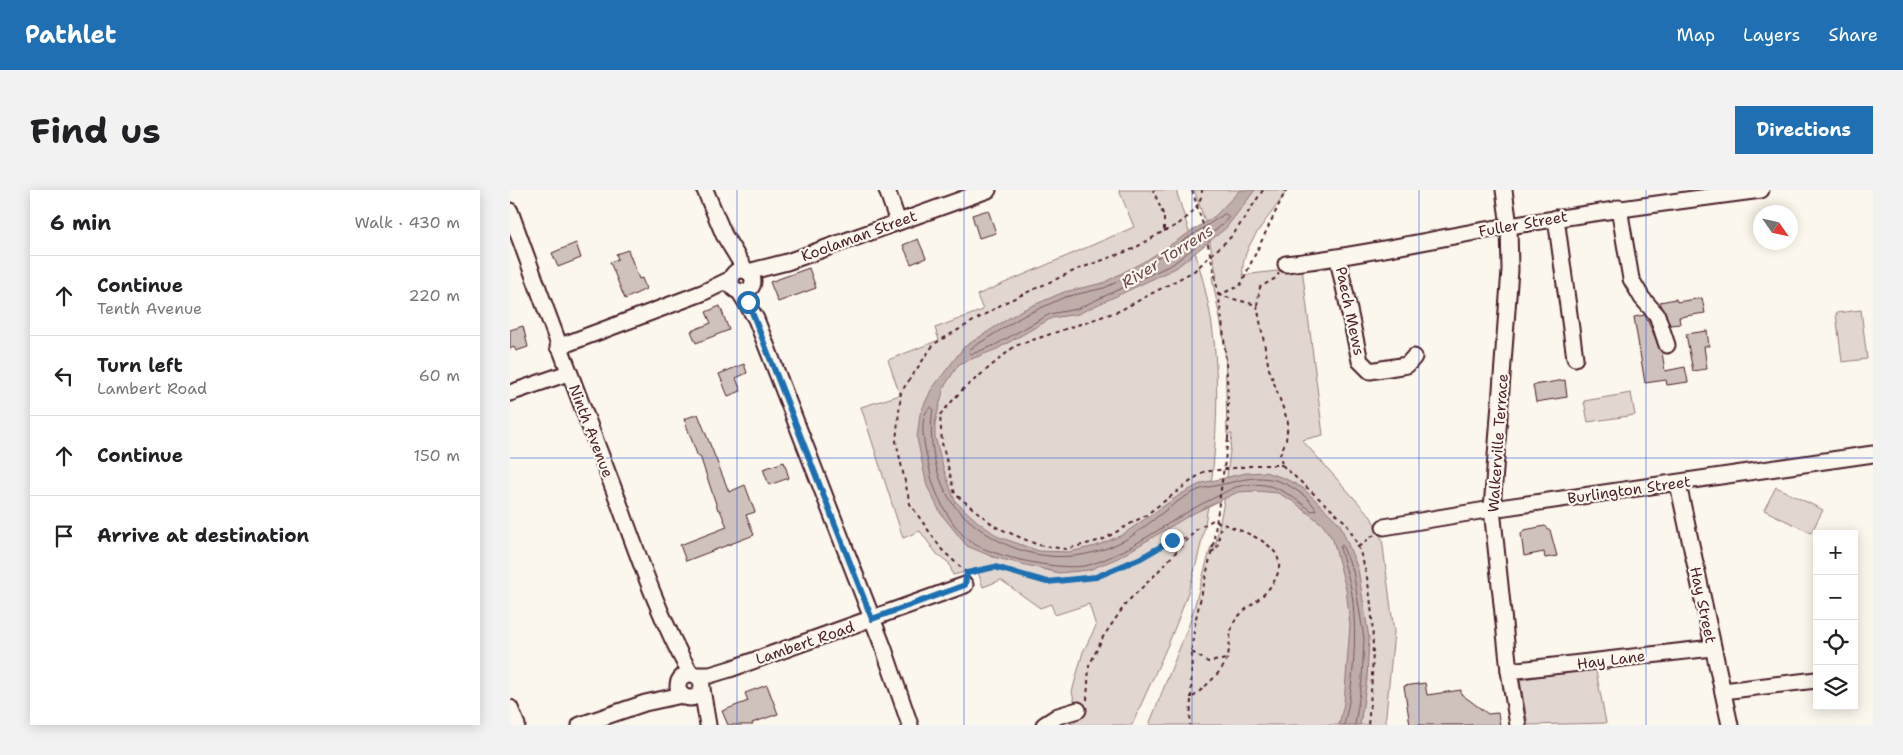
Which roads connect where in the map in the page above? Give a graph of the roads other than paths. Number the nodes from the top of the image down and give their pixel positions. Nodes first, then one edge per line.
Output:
1 (706, 190) edge
2 (887, 190) edge
3 (988, 190) edge
4 (1504, 190) edge
5 (1761, 190) edge
6 (1618, 208) junction
7 (510, 211) edge
8 (1556, 218) junction
9 (898, 222) junction
10 (1509, 226) junction
11 (1338, 258) junction
12 (1286, 264) road end
13 (742, 280) junction
14 (1667, 345) dead end
15 (558, 347) junction
16 (1414, 358) dead end
17 (1575, 358) dead end
18 (568, 373) junction
19 (510, 393) edge
20 (1873, 454) edge
21 (1678, 484) junction
22 (1492, 509) junction
23 (1384, 527) road end
24 (966, 579) road end
25 (872, 619) junction
26 (1712, 648) junction
27 (1509, 672) junction
28 (1813, 680) edge
29 (689, 685) junction
30 (1723, 691) junction
31 (510, 708) edge
32 (1078, 710) road end
33 (517, 725) edge
34 (580, 725) edge
35 (706, 725) edge
36 (910, 725) edge
37 (1044, 725) edge
38 (1518, 725) edge
39 (1730, 725) edge

1 - 13 street
2 - 9 street
3 - 9 street, Koolaman Street
4 - 10 street, Walkerville Terrace
5 - 6 street, Fuller Street
6 - 8 street, Fuller Street
6 - 14 street
7 - 15 street, Ninth Avenue
8 - 10 street, Fuller Street
8 - 17 street
9 - 13 street, Koolaman Street
10 - 11 street, Fuller Street
10 - 22 street, Walkerville Terrace
11 - 12 street, Fuller Street
11 - 16 street, Paech Mews
13 - 15 street, Koolaman Street
13 - 25 street
15 - 18 street, Ninth Avenue
18 - 19 street
18 - 29 street, Ninth Avenue
20 - 21 street, Burlington Street
21 - 22 street, Burlington Street
21 - 26 street, Hay Street
22 - 23 street, Burlington Street
22 - 27 street, Walkerville Terrace
24 - 25 street, Lambert Road
25 - 29 street, Lambert Road
25 - 36 street
26 - 27 street, Hay Lane
26 - 30 street, Hay Street
27 - 38 street, Walkerville Terrace
28 - 30 street
29 - 34 street, Lambert Road
29 - 35 street, Ninth Avenue
30 - 39 street, Hay Street
31 - 33 street
32 - 37 street

